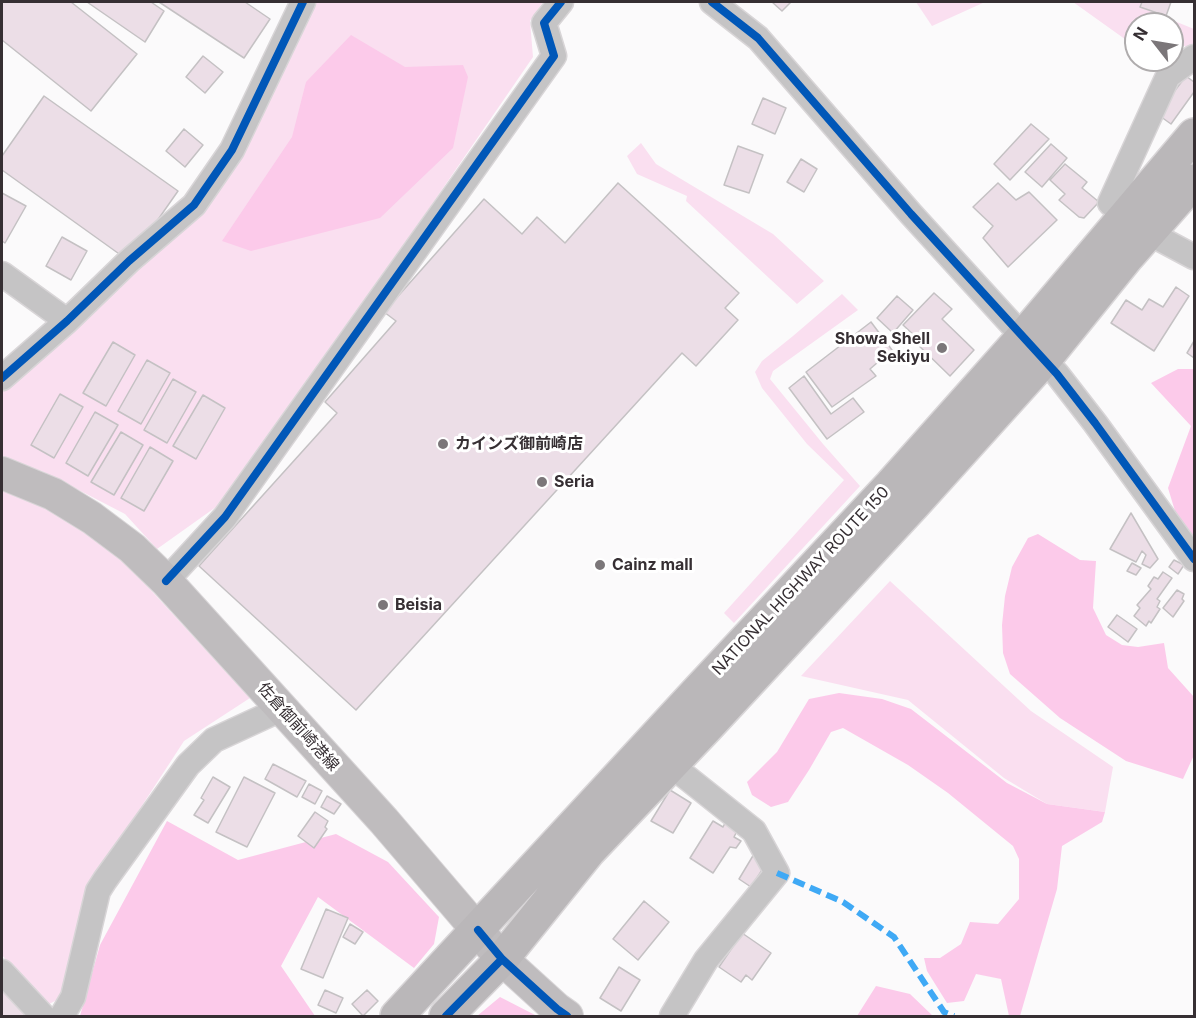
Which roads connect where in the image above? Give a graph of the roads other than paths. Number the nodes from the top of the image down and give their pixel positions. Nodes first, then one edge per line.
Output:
1 (303, 2) edge
2 (561, 2) edge
3 (712, 2) edge
4 (1194, 57) edge
5 (1194, 135) edge
6 (1194, 181) edge
7 (1137, 225) junction
8 (1194, 257) edge
9 (2, 274) edge
10 (67, 321) junction
11 (1034, 349) junction
12 (2, 378) edge
13 (2, 473) edge
14 (1194, 559) edge
15 (166, 581) junction
16 (281, 709) junction
17 (671, 765) junction
18 (478, 930) junction
19 (502, 959) junction
20 (2, 972) edge
21 (43, 1017) edge
22 (62, 1017) edge
23 (397, 1017) edge
24 (446, 1017) edge
25 (567, 1017) edge
26 (672, 1017) edge

1 - 10 street
2 - 15 street
3 - 11 street
4 - 7 street
5 - 7 highway, NATIONAL HIGHWAY ROUTE 150
6 - 7 highway, NATIONAL HIGHWAY ROUTE 150
7 - 8 street
7 - 11 highway, NATIONAL HIGHWAY ROUTE 150
9 - 10 street
10 - 12 street
11 - 14 street
11 - 17 highway, NATIONAL HIGHWAY ROUTE 150
11 - 18 highway, NATIONAL HIGHWAY ROUTE 150
13 - 15 main road, 佐倉御前崎港線
15 - 16 main road, 佐倉御前崎港線
16 - 18 main road, 佐倉御前崎港線
16 - 22 street
17 - 19 highway, NATIONAL HIGHWAY ROUTE 150
17 - 26 street
18 - 19 main road, 佐倉御前崎港線
18 - 23 highway, NATIONAL HIGHWAY ROUTE 150
19 - 24 highway, NATIONAL HIGHWAY ROUTE 150
19 - 25 main road, 佐倉御前崎港線
20 - 21 street

